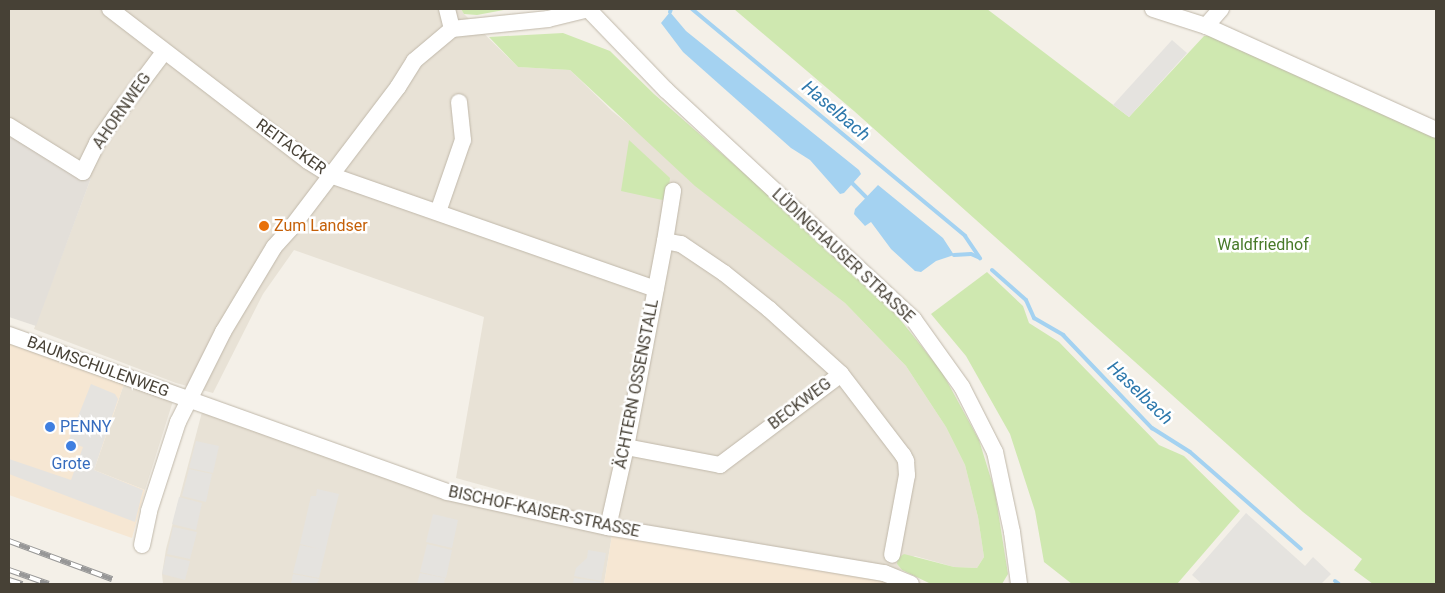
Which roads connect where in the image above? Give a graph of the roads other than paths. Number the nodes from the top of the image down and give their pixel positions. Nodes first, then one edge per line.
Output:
1 (110, 9) edge
2 (447, 9) edge
3 (588, 9) edge
4 (1153, 9) edge
5 (1221, 9) edge
6 (1206, 26) junction
7 (452, 29) junction
8 (164, 52) junction
9 (459, 102) dead end
10 (9, 126) edge
11 (1436, 130) edge
12 (330, 175) junction
13 (674, 191) dead end
14 (438, 212) junction
15 (665, 241) junction
16 (656, 288) junction
17 (9, 336) edge
18 (841, 374) junction
19 (188, 400) junction
20 (626, 447) junction
21 (608, 527) junction
22 (142, 545) dead end
23 (892, 555) dead end
24 (911, 584) edge
25 (1019, 584) edge

1 - 8 street, REITACKER
2 - 7 street
3 - 7 street, LÜDINGHAUSER STRASSE
3 - 25 street, LÜDINGHAUSER STRASSE
4 - 6 street
5 - 6 street
6 - 11 street
7 - 12 street
8 - 10 street, AHORNWEG
8 - 12 street, REITACKER
9 - 14 street
12 - 14 street, REITACKER
12 - 19 street
13 - 15 street, ÄCHTERN OSSENSTALL
14 - 16 street, REITACKER
15 - 16 street, ÄCHTERN OSSENSTALL
15 - 18 street
16 - 20 street, ÄCHTERN OSSENSTALL
17 - 19 street, BAUMSCHULENWEG
18 - 20 street, BECKWEG
18 - 23 street, BECKWEG
19 - 21 street, BISCHOF-KAISER-STRASSE
19 - 22 street
20 - 21 street, ÄCHTERN OSSENSTALL
21 - 24 street, BISCHOF-KAISER-STRASSE

